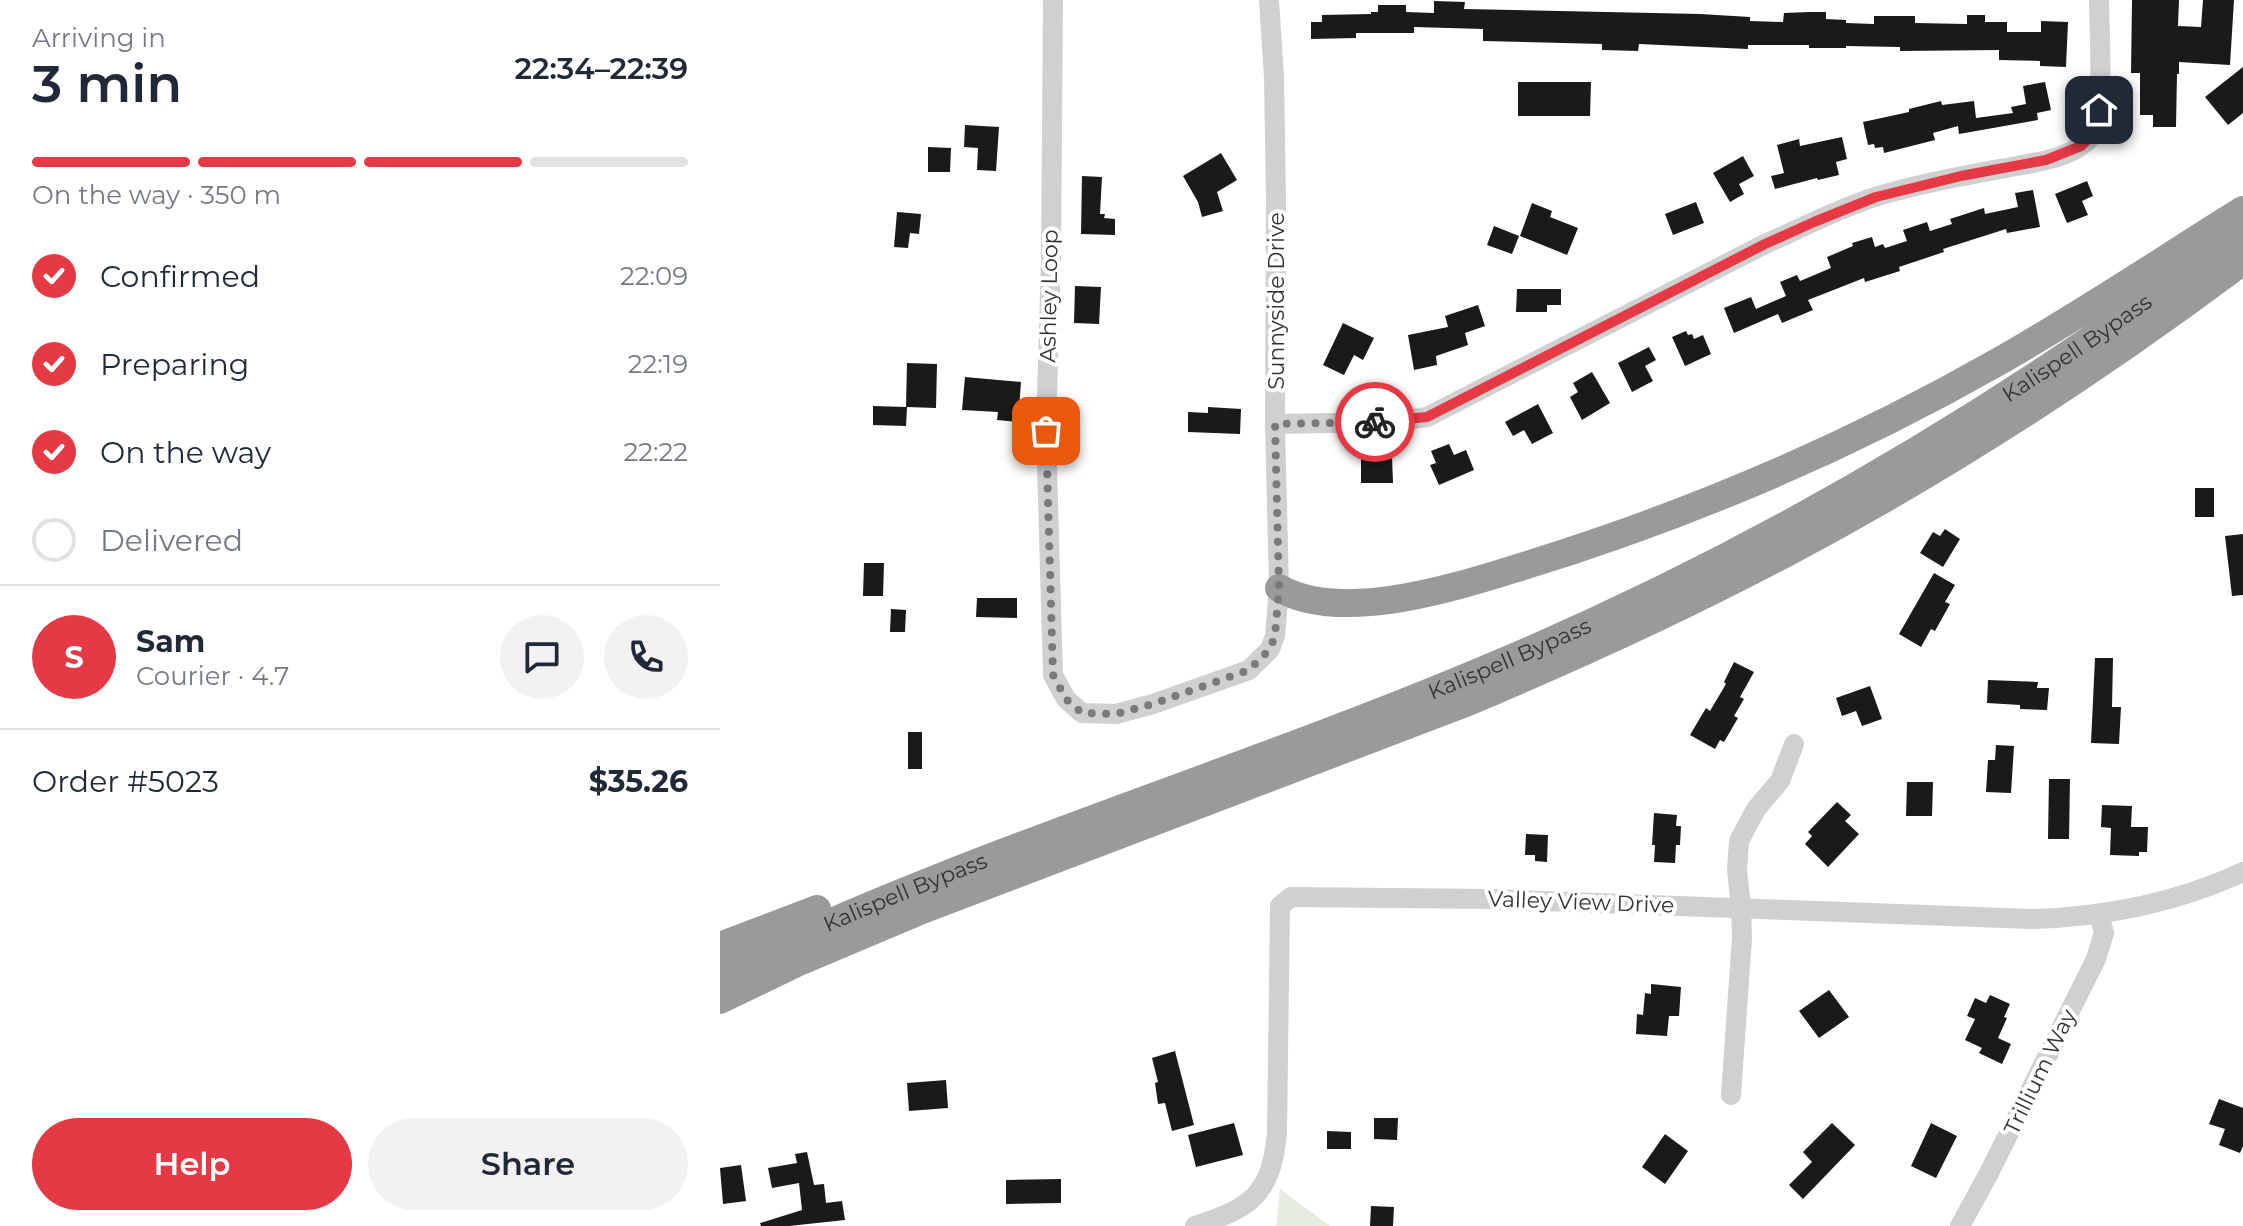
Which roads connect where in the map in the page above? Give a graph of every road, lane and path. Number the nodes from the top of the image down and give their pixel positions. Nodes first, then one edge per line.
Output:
1 (1053, 0) edge
2 (1269, 0) edge
3 (2099, 0) edge
4 (2243, 210) edge
5 (2243, 230) edge
6 (2243, 261) edge
7 (1275, 424) junction
8 (1279, 588) junction
9 (1270, 649) joint
10 (1794, 744) dead end
11 (998, 854) junction
12 (2243, 872) edge
13 (1741, 908) junction
14 (917, 912) junction
15 (2099, 914) junction
16 (720, 946) edge
17 (720, 973) edge
18 (720, 1000) edge
19 (720, 1018) edge
20 (1731, 1095) dead end
21 (1195, 1226) edge
22 (1960, 1226) edge

1 - 9 street, Ashley Loop
2 - 7 street, Sunnyside Drive
3 - 7 street
4 - 8 highway
5 - 11 highway, Kalispell Bypass
6 - 14 highway, Kalispell Bypass
7 - 8 street, Sunnyside Drive
8 - 9 street, Sunnyside Drive
10 - 13 street
11 - 16 highway
11 - 17 highway, Kalispell Bypass
12 - 15 street, Valley View Drive
13 - 15 street, Valley View Drive
13 - 20 street
13 - 21 street, Valley View Drive
14 - 18 highway, Kalispell Bypass
14 - 19 highway
15 - 22 street, Trillium Way

